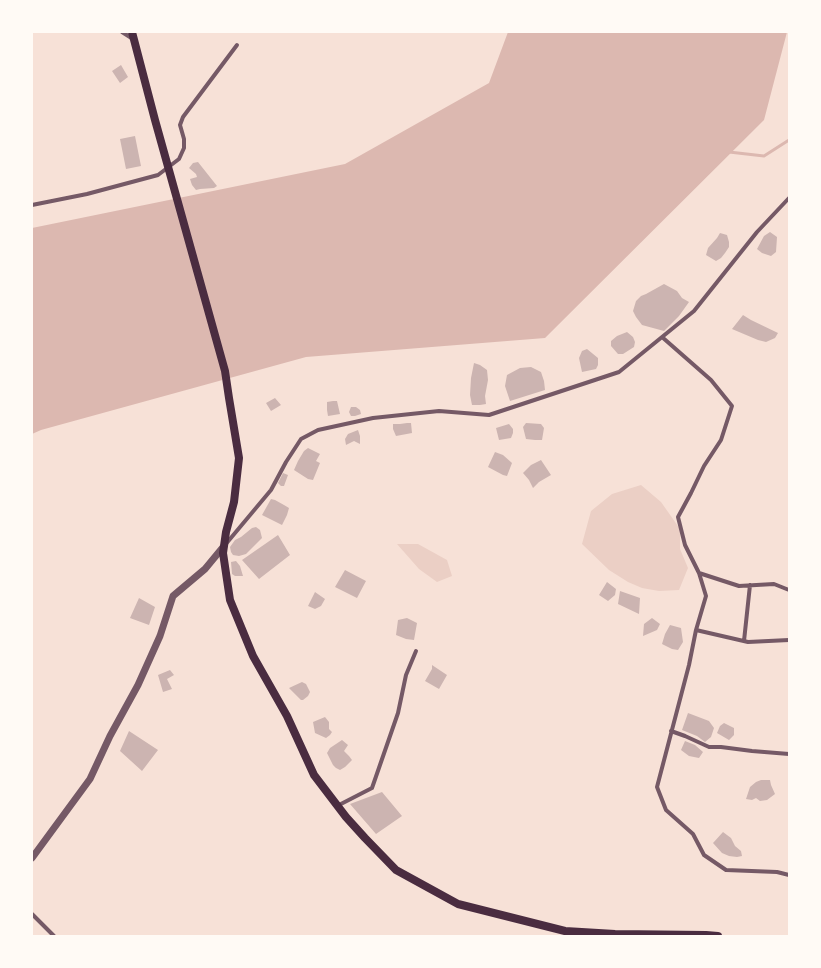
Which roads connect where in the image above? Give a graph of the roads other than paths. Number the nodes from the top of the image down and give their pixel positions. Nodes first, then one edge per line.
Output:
1 (122, 32) edge
2 (133, 36) edge
3 (237, 45) dead end
4 (789, 198) edge
5 (32, 205) edge
6 (662, 336) junction
7 (224, 546) junction
8 (699, 573) junction
9 (750, 585) junction
10 (789, 590) edge
11 (696, 630) junction
12 (789, 640) edge
13 (744, 641) junction
14 (416, 651) dead end
15 (671, 731) junction
16 (789, 754) edge
17 (337, 806) junction
18 (32, 858) edge
19 (789, 875) edge
20 (32, 914) edge
21 (54, 936) edge
22 (718, 936) edge

1 - 2 street
2 - 7 main road
3 - 5 street
4 - 6 street
6 - 7 street
6 - 8 street
7 - 17 main road
7 - 18 street
8 - 9 street
8 - 11 street
9 - 10 street
9 - 13 street
11 - 13 street
11 - 15 street
12 - 13 street
14 - 17 street
15 - 16 street
15 - 19 street
17 - 22 main road
20 - 21 street

